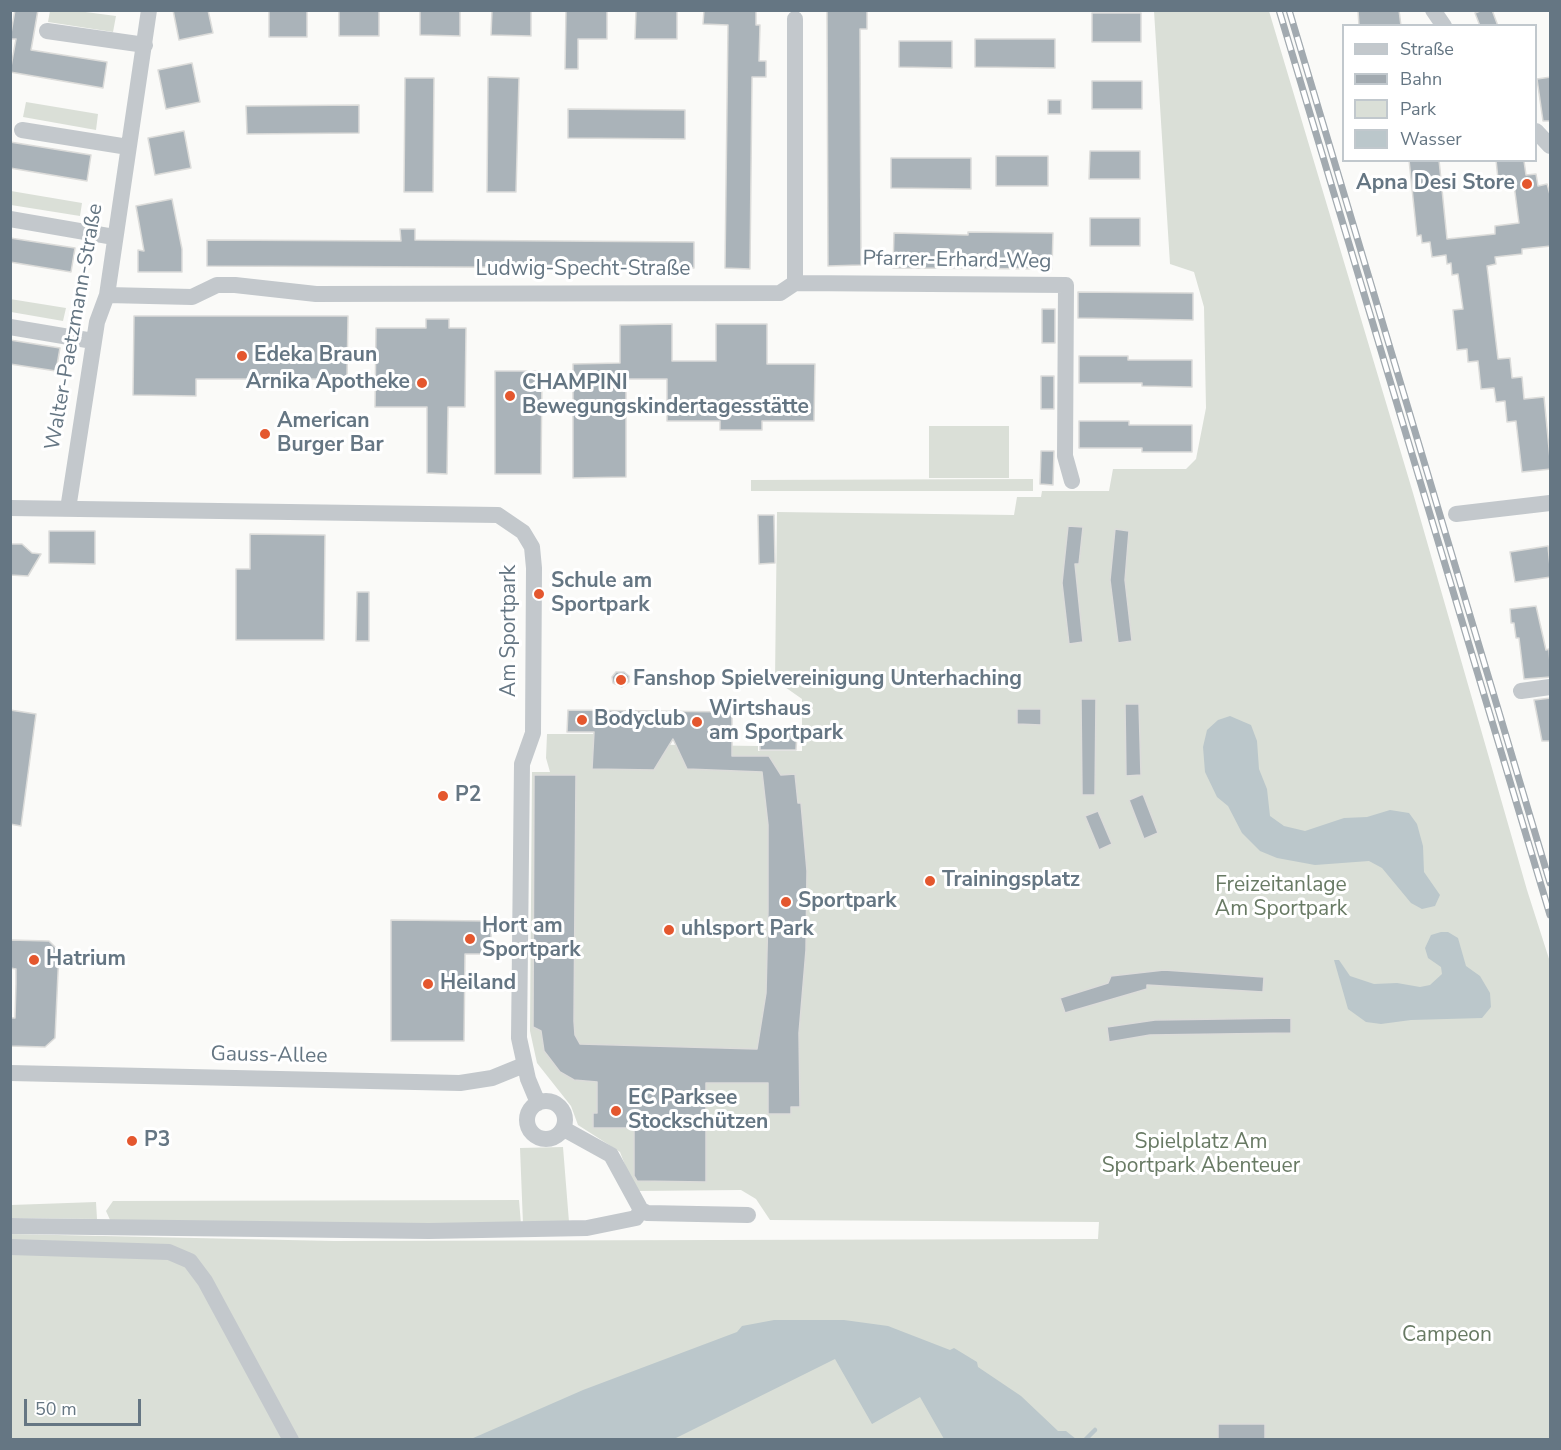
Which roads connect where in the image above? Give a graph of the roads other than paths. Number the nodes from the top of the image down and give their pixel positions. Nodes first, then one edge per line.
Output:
1 (149, 10) edge
2 (1433, 10) edge
3 (795, 19) dead end
4 (1443, 24) edge
5 (47, 31) dead end
6 (145, 45) junction
7 (22, 130) dead end
8 (1537, 131) edge
9 (1551, 146) edge
10 (128, 147) junction
11 (10, 219) edge
12 (114, 237) junction
13 (795, 283) junction
14 (107, 294) junction
15 (10, 327) edge
16 (93, 341) junction
17 (1072, 481) dead end
18 (1551, 503) edge
19 (10, 508) edge
20 (68, 509) junction
21 (1456, 514) dead end
22 (1551, 687) edge
23 (1521, 691) dead end
24 (524, 1065) junction
25 (10, 1073) edge
26 (538, 1103) junction
27 (564, 1129) junction
28 (641, 1210) junction
29 (748, 1215) dead end
30 (10, 1226) edge
31 (10, 1247) edge
32 (291, 1440) edge

1 - 6 street, Walter-Paetzmann-Straße
2 - 4 street
3 - 13 street
5 - 6 street
6 - 10 street, Walter-Paetzmann-Straße
7 - 10 street
8 - 9 street
10 - 12 street, Walter-Paetzmann-Straße
11 - 12 street
12 - 14 street, Walter-Paetzmann-Straße
13 - 14 street, Ludwig-Specht-Straße
13 - 17 street, Pfarrer-Erhard-Weg
14 - 16 street, Walter-Paetzmann-Straße
15 - 16 street
16 - 20 street, Walter-Paetzmann-Straße
18 - 21 street
19 - 20 street, Am Sportpark
20 - 24 street, Am Sportpark
22 - 23 street
24 - 25 street, Gauss-Allee
24 - 26 street, Am Sportpark
26 - 27 street
26 - 27 street
27 - 28 street
28 - 29 street
28 - 30 street
31 - 32 street

